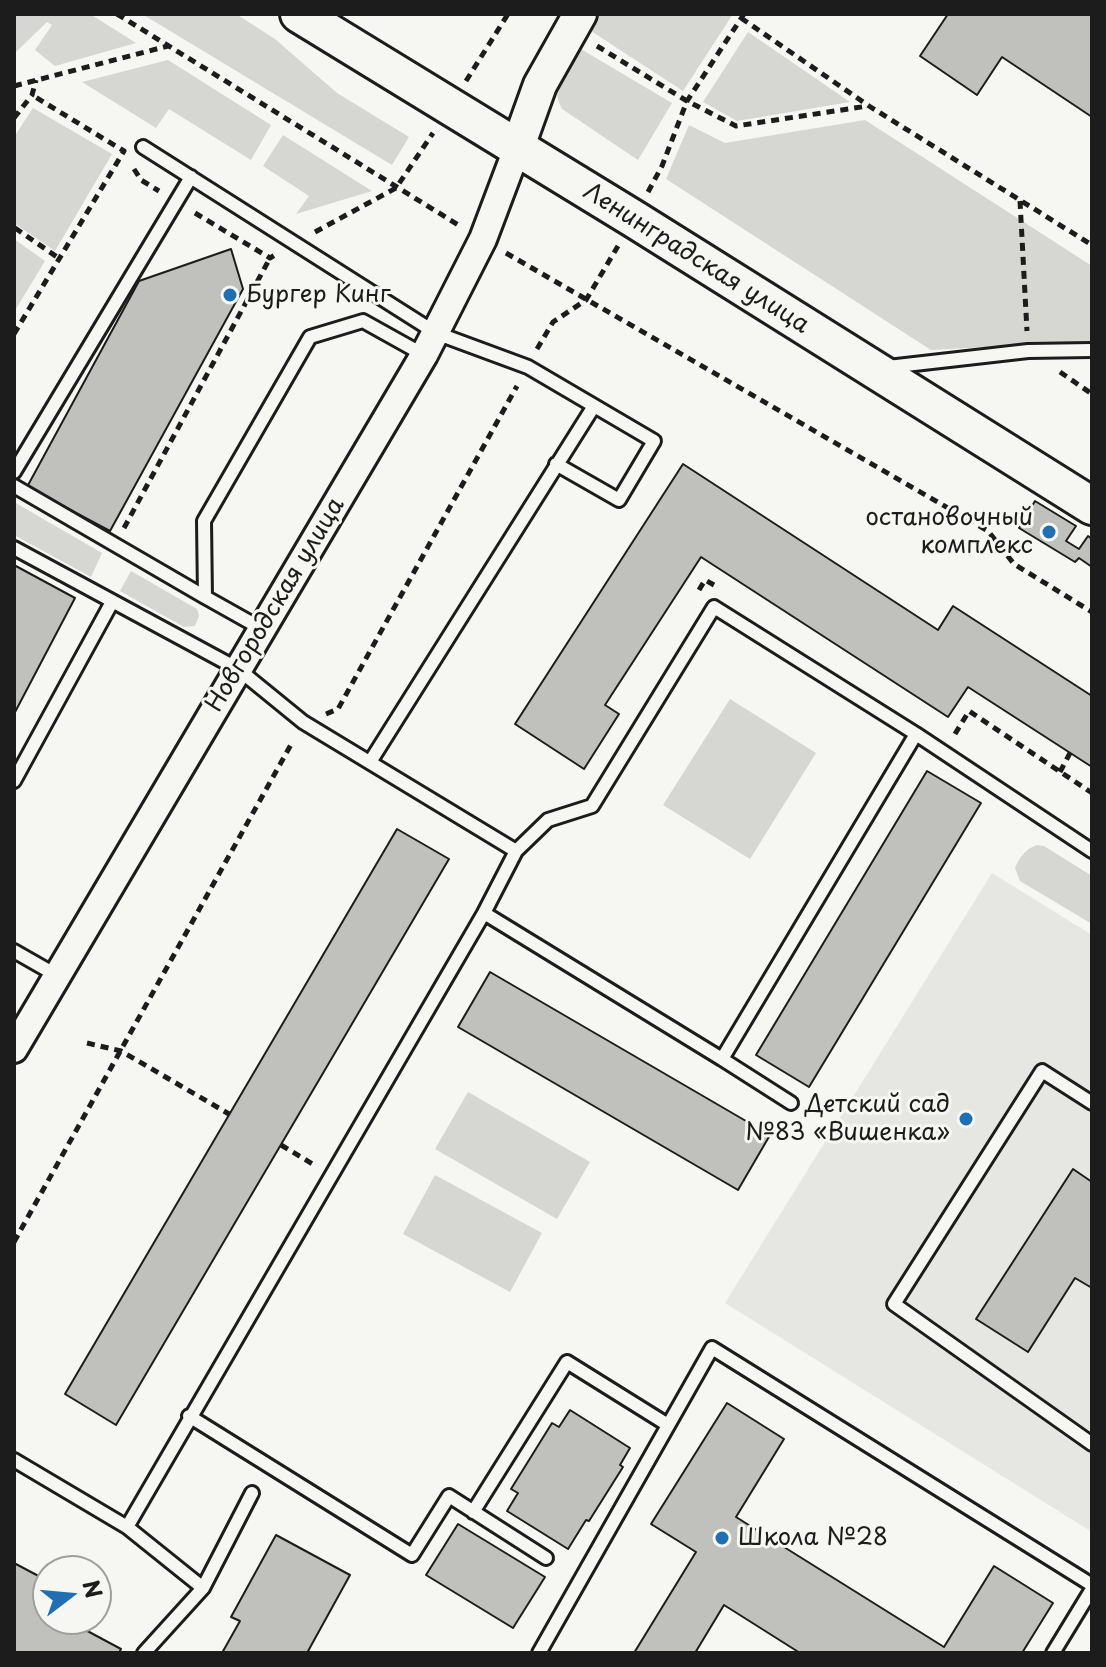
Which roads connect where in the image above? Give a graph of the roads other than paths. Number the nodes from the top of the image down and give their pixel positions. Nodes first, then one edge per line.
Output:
1 (299, 14) edge
2 (576, 22) edge
3 (143, 147) dead end
4 (517, 149) junction
5 (191, 177) junction
6 (430, 344) junction
7 (1092, 350) edge
8 (871, 369) junction
9 (594, 406) junction
10 (556, 464) junction
11 (14, 472) edge
12 (14, 486) edge
13 (1092, 506) edge
14 (14, 548) edge
15 (205, 597) junction
16 (112, 602) junction
17 (262, 629) junction
18 (238, 669) junction
19 (916, 734) junction
20 (370, 762) junction
21 (14, 781) edge
22 (516, 851) junction
23 (1092, 851) edge
24 (484, 913) junction
25 (14, 951) edge
26 (56, 975) junction
27 (14, 1049) edge
28 (722, 1059) junction
29 (791, 1103) dead end
30 (1092, 1103) edge
31 (189, 1416) junction
32 (668, 1425) junction
33 (1092, 1444) edge
34 (14, 1460) edge
35 (252, 1493) dead end
36 (473, 1512) junction
37 (127, 1527) junction
38 (546, 1558) dead end
39 (1092, 1587) edge
40 (203, 1588) junction
41 (144, 1653) edge
42 (539, 1653) edge
43 (1053, 1653) edge

1 - 4 main road, Ленинградская улица
2 - 4 street
3 - 5 lane
4 - 6 street, Новгородская улица
4 - 8 main road, Ленинградская улица
5 - 6 lane
5 - 11 lane
6 - 9 lane
6 - 15 lane
6 - 17 street, Новгородская улица
7 - 8 lane
8 - 13 main road, Ленинградская улица
9 - 10 lane
9 - 10 lane
10 - 20 lane
12 - 15 lane
14 - 16 lane
15 - 17 lane
16 - 18 lane
16 - 21 lane
17 - 18 street, Новгородская улица
18 - 20 lane
18 - 26 street, Новгородская улица
19 - 22 lane
19 - 23 lane
19 - 28 lane
20 - 22 lane
22 - 24 lane
24 - 28 lane
24 - 31 lane
25 - 26 lane
26 - 27 street, Новгородская улица
28 - 29 lane
30 - 33 lane
31 - 36 lane
31 - 37 lane
32 - 36 lane
32 - 39 lane
32 - 42 lane
34 - 37 lane
35 - 40 lane
36 - 38 lane
37 - 40 lane
39 - 43 lane
40 - 41 lane

